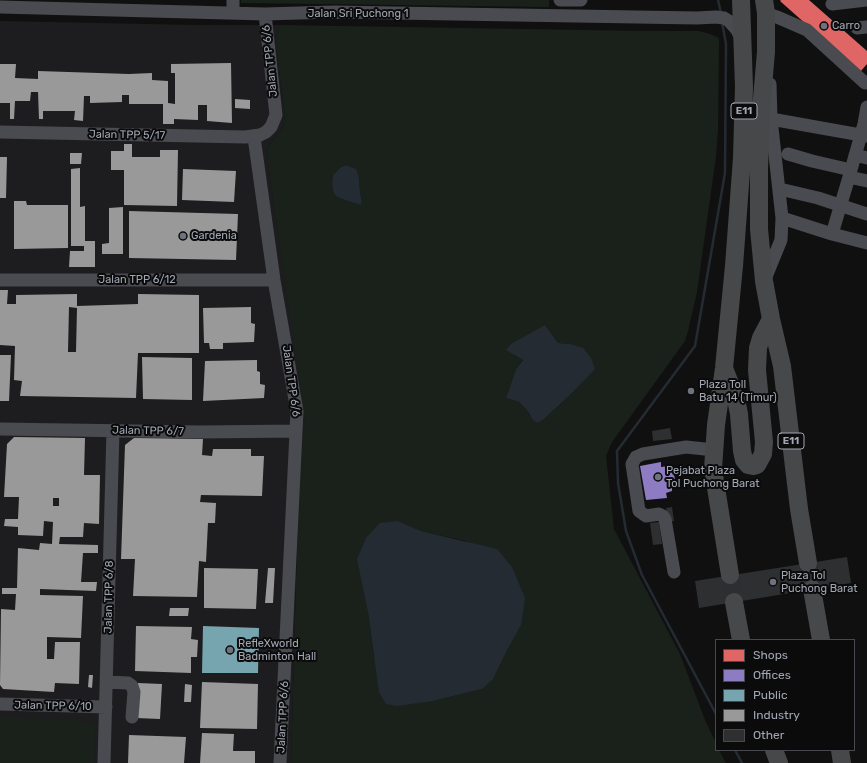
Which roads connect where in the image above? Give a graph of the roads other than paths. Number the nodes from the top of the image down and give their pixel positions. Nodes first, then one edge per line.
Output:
1 (233, 0) edge
2 (560, 0) edge
3 (581, 0) edge
4 (737, 0) edge
5 (867, 0) edge
6 (19, 4) edge
7 (832, 4) dead end
8 (80, 5) edge
9 (158, 6) edge
10 (0, 7) edge
11 (765, 7) edge
12 (232, 13) junction
13 (725, 13) edge
14 (265, 14) junction
15 (561, 16) junction
16 (743, 43) junction
17 (766, 65) junction
18 (867, 82) edge
19 (867, 106) edge
20 (771, 119) junction
21 (865, 130) edge
22 (0, 132) edge
23 (254, 137) junction
24 (788, 154) dead end
25 (861, 157) edge
26 (850, 173) junction
27 (867, 182) edge
28 (784, 190) dead end
29 (841, 206) junction
30 (867, 214) edge
31 (782, 218) junction
32 (832, 234) junction
33 (867, 243) edge
34 (0, 280) edge
35 (274, 280) junction
36 (764, 281) junction
37 (771, 319) junction
38 (724, 368) junction
39 (0, 429) edge
40 (113, 430) junction
41 (296, 431) junction
42 (714, 450) junction
43 (808, 563) tunnel mouth
44 (674, 572) dead end
45 (730, 575) tunnel mouth
46 (812, 589) tunnel mouth
47 (734, 602) tunnel mouth
48 (741, 639) edge
49 (821, 639) edge
50 (107, 682) junction
51 (0, 704) edge
52 (106, 707) junction
53 (132, 718) dead end
54 (774, 751) edge
55 (840, 751) edge
56 (104, 763) edge
57 (280, 763) edge
58 (779, 763) edge
59 (842, 763) edge

1 - 12 street
2 - 3 street
2 - 15 street
4 - 13 street
5 - 7 street
6 - 8 street, Jalan Sri Puchong 1
6 - 10 street, Jalan Sri Puchong 1
8 - 9 street, Jalan Sri Puchong 1
9 - 12 street, Jalan Sri Puchong 1
11 - 17 highway, E11
11 - 18 street
12 - 14 street, Jalan Sri Puchong 1
13 - 15 street, Jalan Sri Puchong 1
13 - 16 highway, E11
13 - 16 street
14 - 15 street, Jalan Sri Puchong 1
14 - 23 street, Jalan TPP 6/6
16 - 38 highway, E11
17 - 20 street
17 - 36 highway, E11
19 - 21 street
20 - 21 street
20 - 31 street
21 - 25 street
22 - 23 street, Jalan TPP 5/17
23 - 35 street, Jalan TPP 6/6
24 - 26 street
25 - 26 street
26 - 27 street
26 - 29 street
28 - 29 street
29 - 30 street
29 - 32 street
31 - 32 street
31 - 36 street
32 - 33 street
34 - 35 street, Jalan TPP 6/12
35 - 41 street, Jalan TPP 6/6
36 - 37 highway, E11
37 - 38 highway
37 - 43 highway, E11
38 - 42 highway, E11
39 - 40 street, Jalan TPP 6/7
40 - 41 street, Jalan TPP 6/7
40 - 50 street, Jalan TPP 6/8
41 - 57 street, Jalan TPP 6/6
42 - 44 street
42 - 45 highway, E11
46 - 49 highway
47 - 48 highway
50 - 52 street, Jalan TPP 6/8
50 - 53 street
51 - 52 street, Jalan TPP 6/10
52 - 56 street, Jalan TPP 6/8
54 - 58 highway
55 - 59 highway

